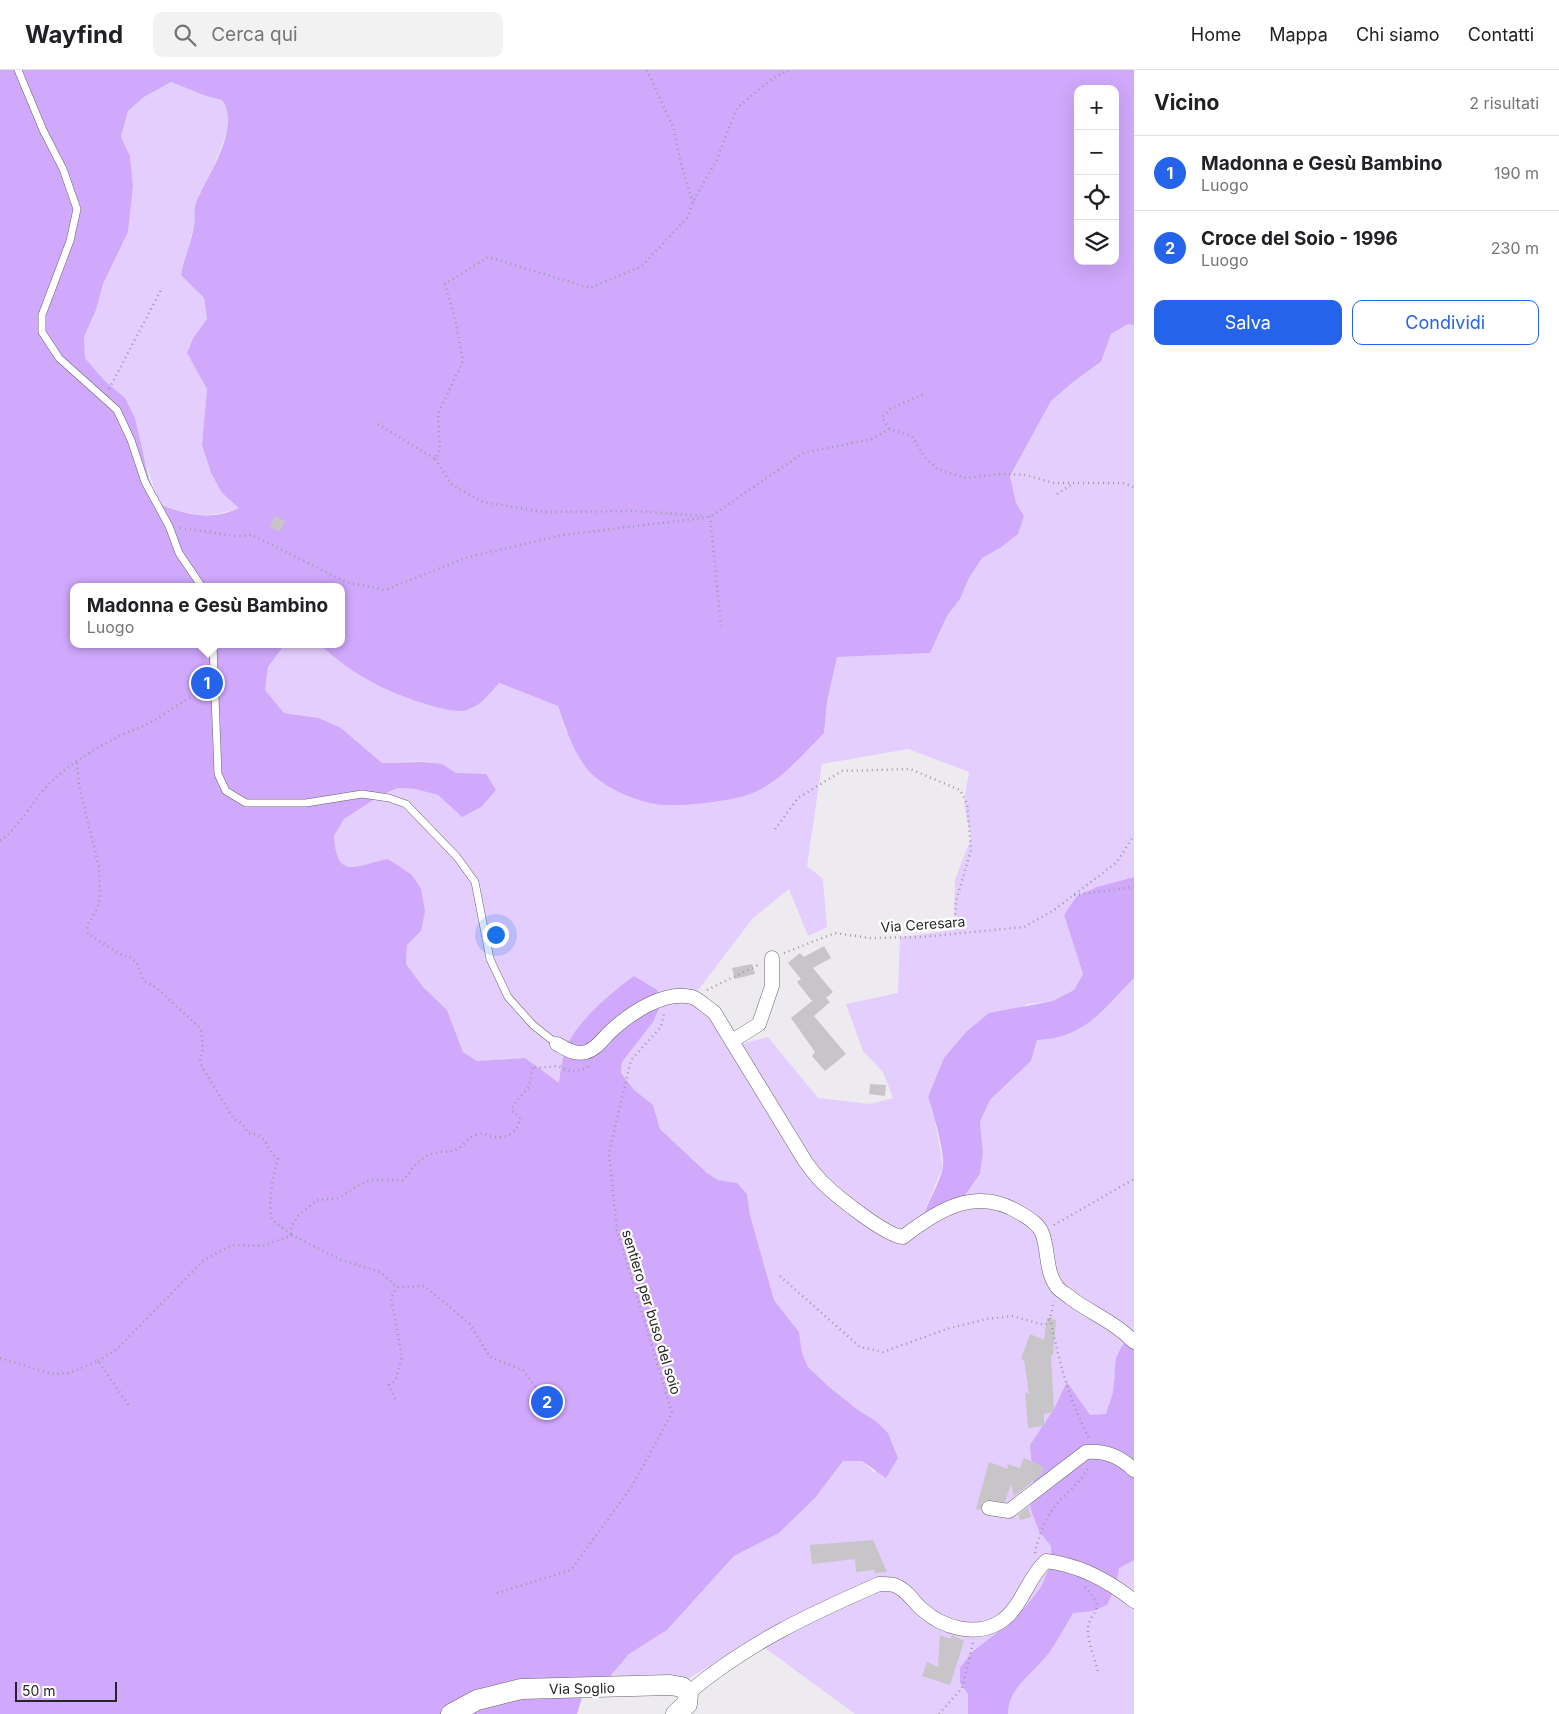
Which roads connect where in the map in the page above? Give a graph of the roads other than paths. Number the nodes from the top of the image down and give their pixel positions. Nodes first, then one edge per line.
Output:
1 (18, 70) edge
2 (199, 583) edge
3 (213, 648) edge
4 (772, 958) road end
5 (732, 1041) junction
6 (557, 1044) joint
7 (1134, 1342) edge
8 (1134, 1470) edge
9 (989, 1508) dead end
10 (1134, 1601) edge
11 (688, 1693) junction
12 (451, 1714) edge
13 (676, 1714) edge

1 - 2 lane
3 - 6 lane
4 - 5 street
5 - 6 street
5 - 7 street
8 - 9 street
10 - 11 street
11 - 12 street, Via Soglio
11 - 13 street

